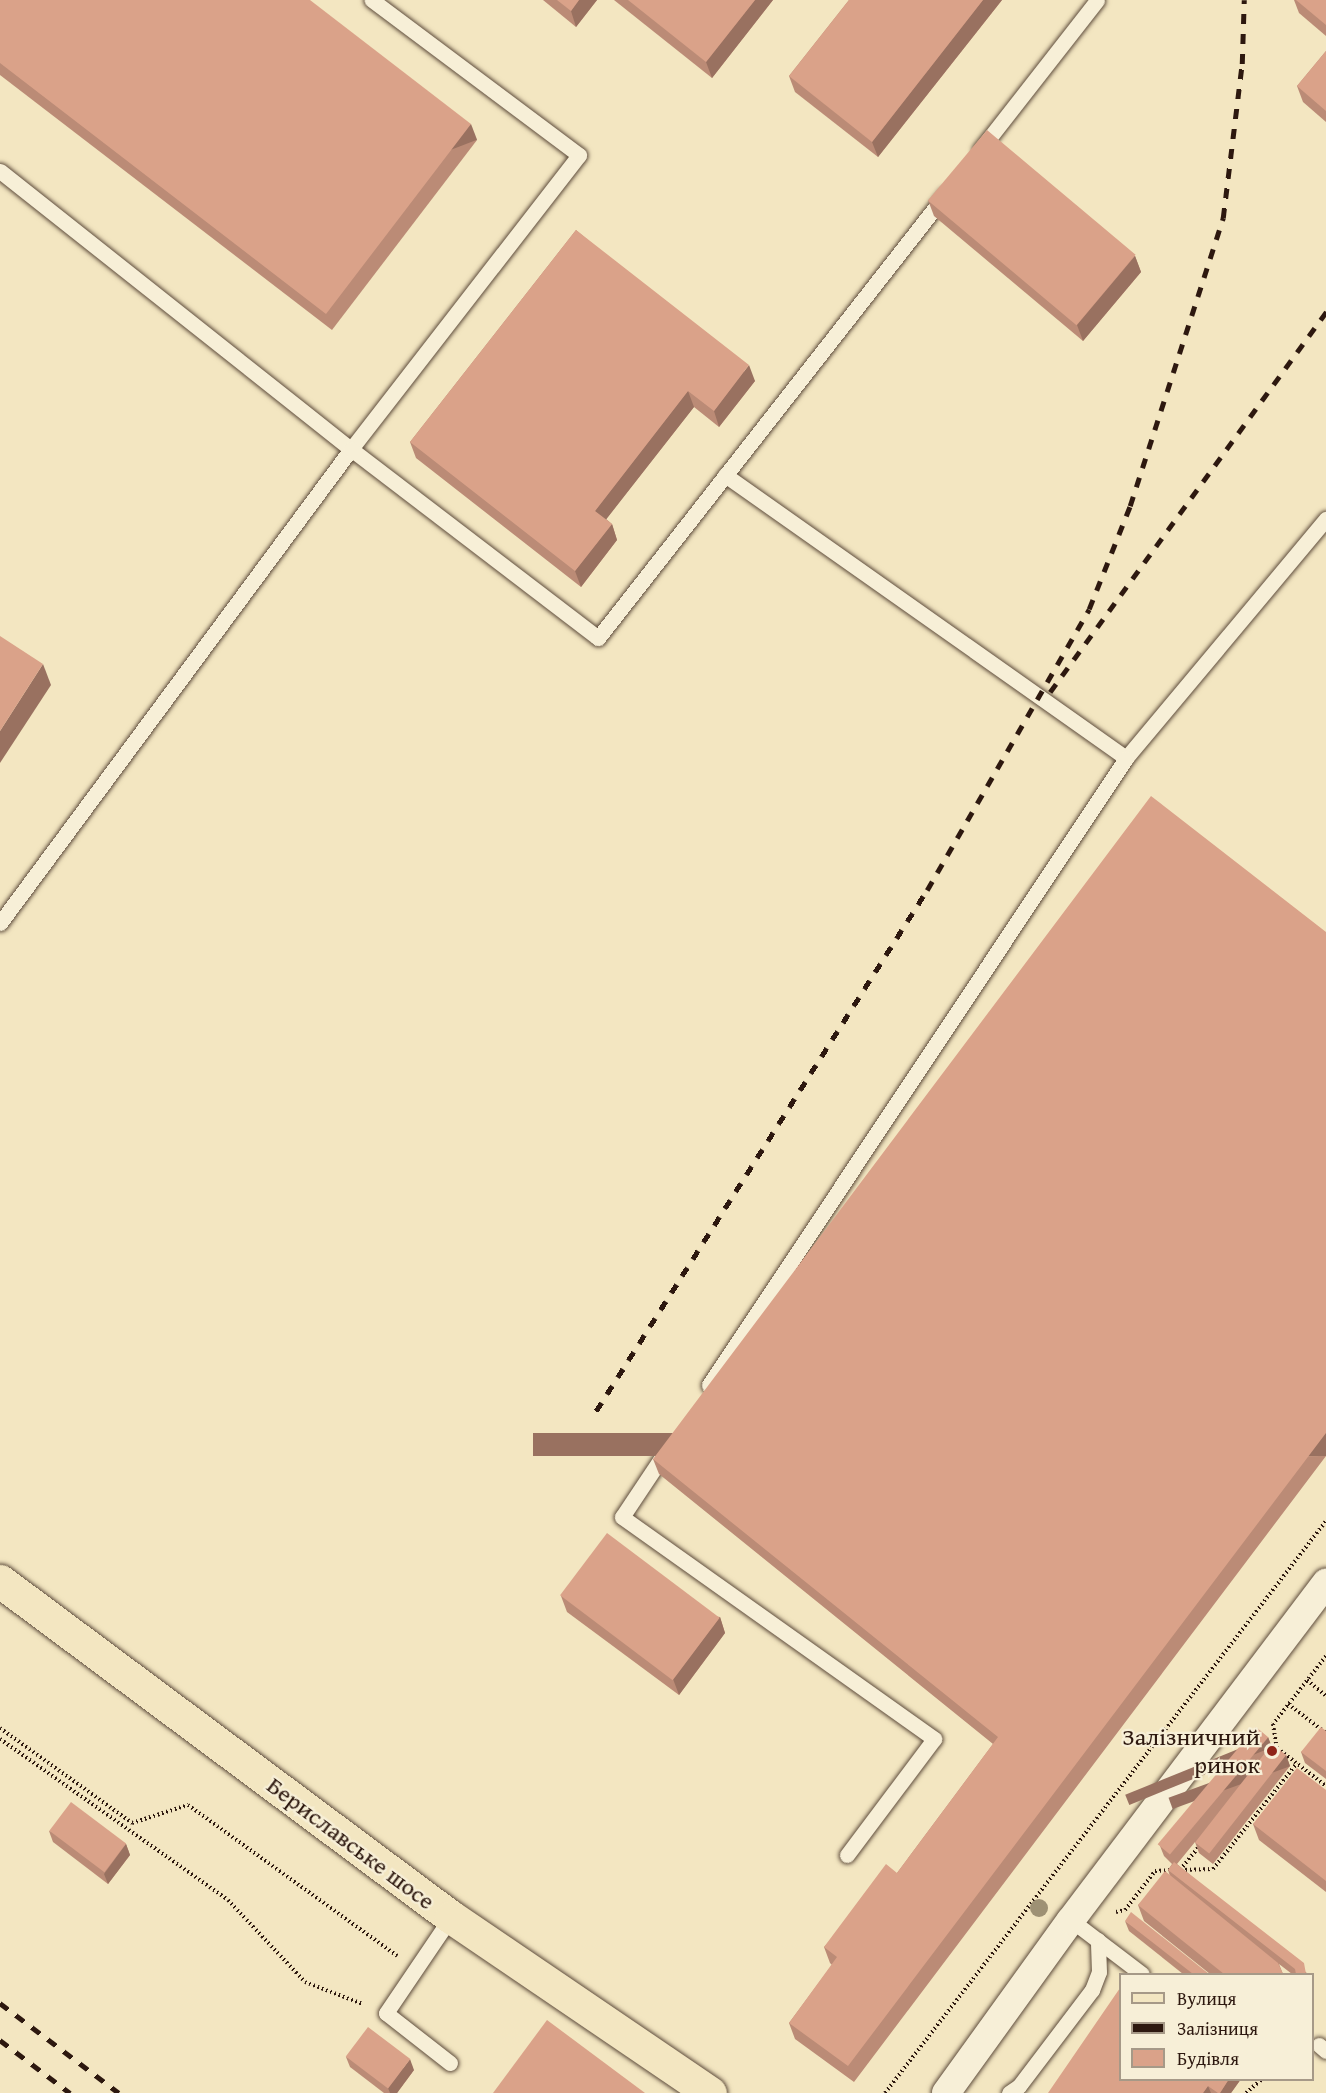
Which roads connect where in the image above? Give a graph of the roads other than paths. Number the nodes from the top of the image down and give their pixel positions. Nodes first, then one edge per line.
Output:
1 (372, 0) edge
2 (1097, 0) edge
3 (973, 158) edge
4 (0, 171) edge
5 (958, 177) edge
6 (351, 449) junction
7 (725, 475) junction
8 (1326, 519) edge
9 (1126, 758) junction
10 (0, 923) edge
11 (702, 1397) edge
12 (675, 1437) edge
13 (0, 1581) edge
14 (1326, 1583) edge
15 (847, 1855) dead end
16 (451, 1917) junction
17 (1071, 1920) junction
18 (1098, 1940) junction
19 (1141, 1973) edge
20 (450, 2063) dead end
21 (710, 2093) edge
22 (946, 2093) edge
23 (1009, 2093) edge

1 - 6 lane
2 - 3 lane
4 - 6 lane
5 - 7 lane
6 - 7 lane
6 - 10 lane
7 - 9 lane
8 - 9 lane
9 - 11 lane
12 - 15 lane
13 - 16 main road, Бериславське шосе
14 - 17 street
16 - 20 lane
16 - 21 main road, Бериславське шосе
17 - 18 lane
17 - 22 street
18 - 19 lane
18 - 23 lane

